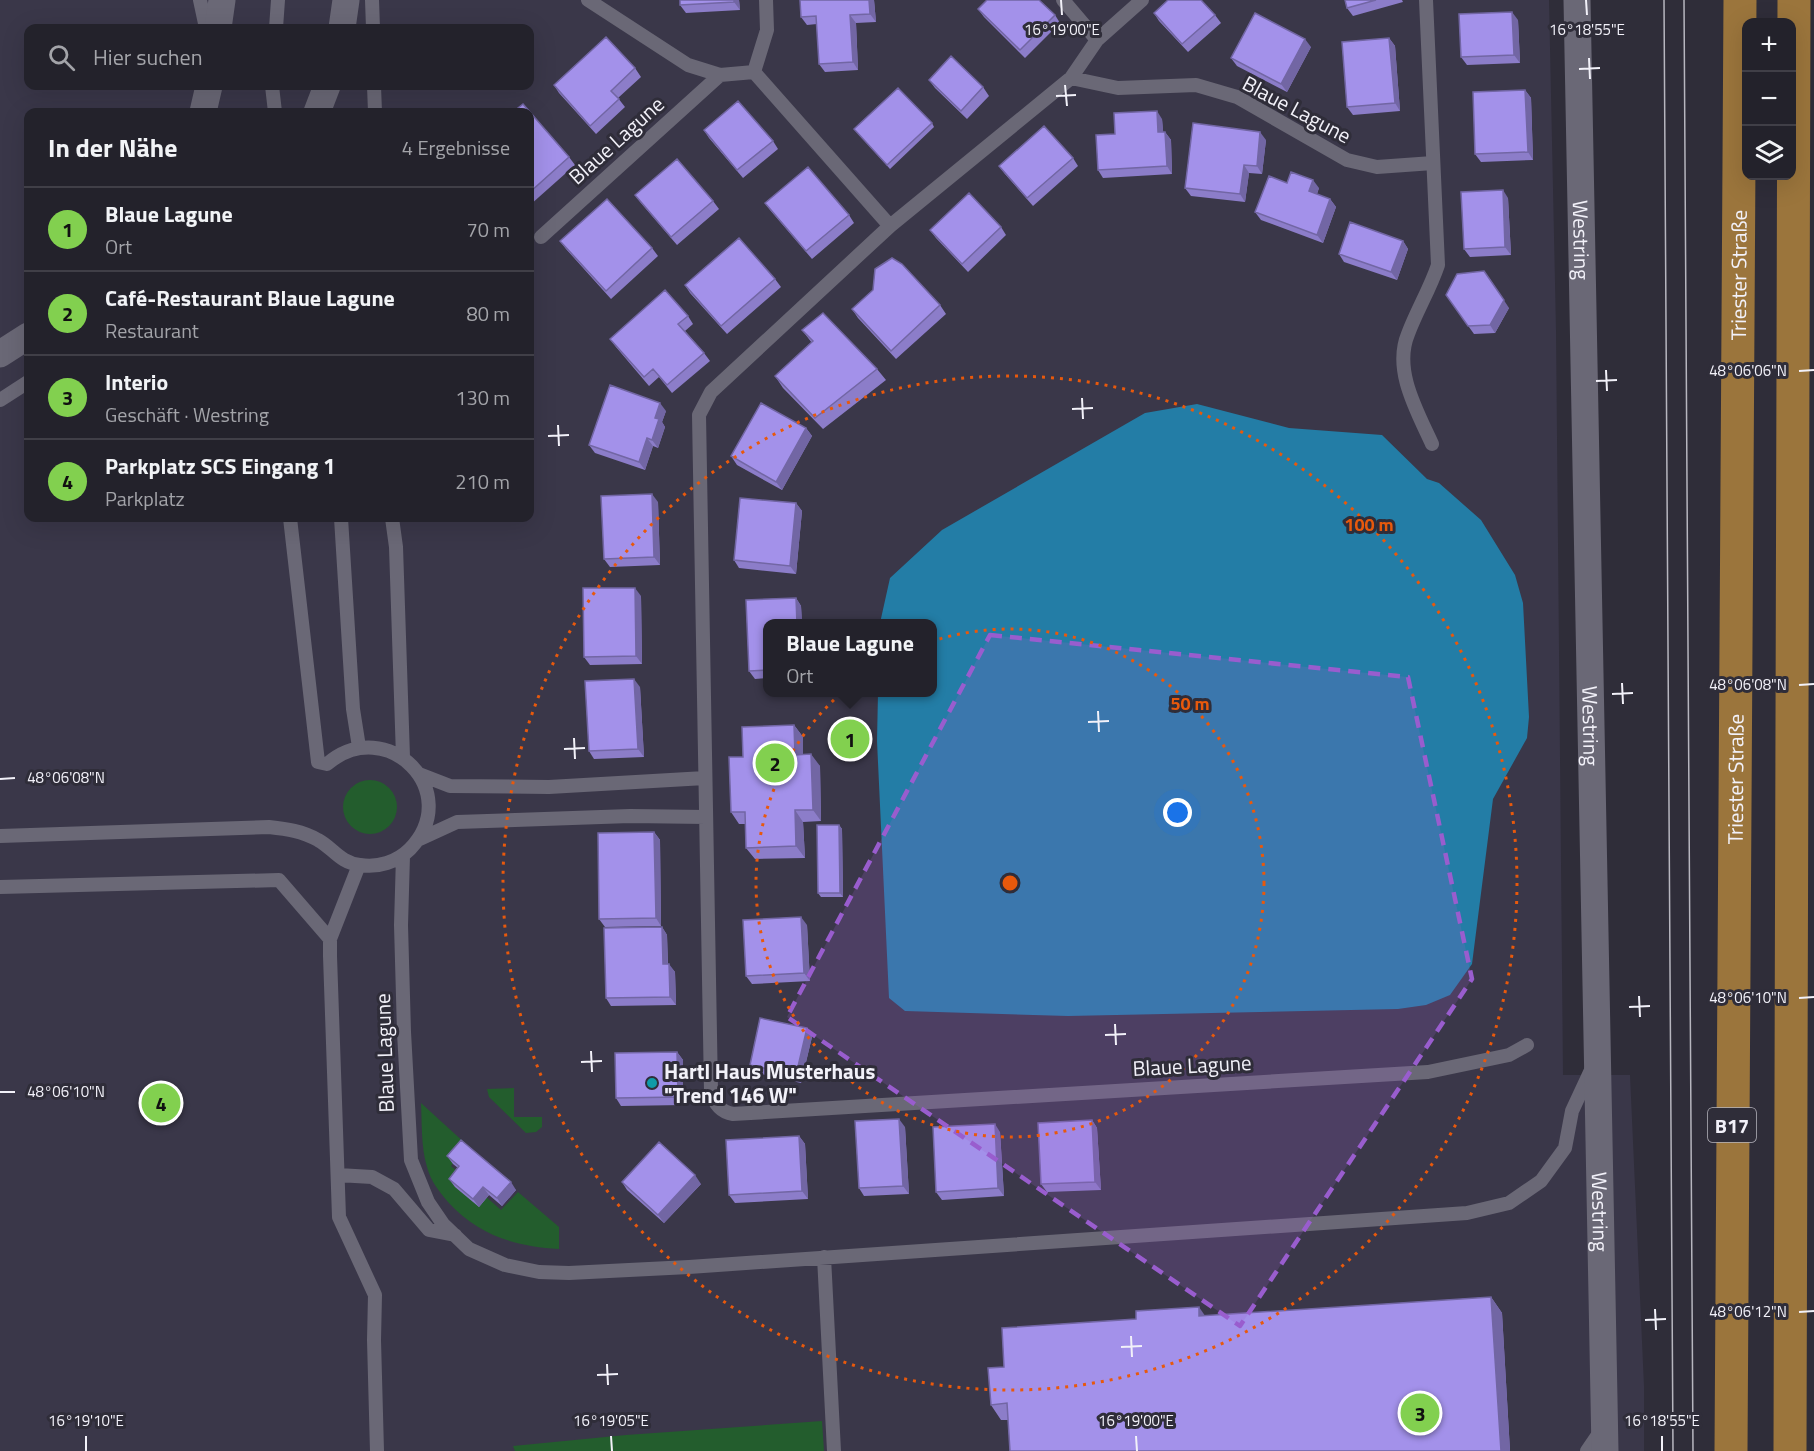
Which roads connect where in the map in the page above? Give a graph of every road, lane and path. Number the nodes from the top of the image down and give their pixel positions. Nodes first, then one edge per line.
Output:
1 (200, 0) edge
2 (222, 0) edge
3 (278, 0) edge
4 (346, 0) edge
5 (372, 0) edge
6 (588, 0) edge
7 (766, 0) edge
8 (1063, 0) edge
9 (1142, 0) edge
10 (1426, 0) edge
11 (1578, 0) edge
12 (1740, 0) edge
13 (1794, 0) edge
14 (205, 24) edge
15 (219, 24) edge
16 (276, 24) edge
17 (343, 24) edge
18 (373, 24) edge
19 (1097, 40) junction
20 (754, 72) junction
21 (720, 75) junction
22 (1071, 78) junction
23 (207, 90) edge
24 (272, 90) edge
25 (374, 90) edge
26 (204, 108) edge
27 (275, 108) edge
28 (375, 108) edge
29 (1433, 163) junction
30 (890, 226) junction
31 (541, 237) dead end
32 (24, 339) edge
33 (0, 354) edge
34 (24, 385) edge
35 (0, 400) edge
36 (1432, 444) dead end
37 (290, 522) edge
38 (341, 522) edge
39 (393, 522) edge
40 (359, 747) junction
41 (403, 757) junction
42 (419, 774) junction
43 (705, 778) junction
44 (706, 817) junction
45 (0, 836) edge
46 (420, 839) junction
47 (403, 856) junction
48 (358, 866) junction
49 (0, 887) edge
50 (330, 939) junction
51 (1527, 1045) dead end
52 (1598, 1055) junction
53 (338, 1175) junction
54 (455, 1235) junction
55 (824, 1257) junction
56 (1605, 1438) edge
57 (377, 1451) edge
58 (834, 1451) edge
59 (1587, 1451) edge
60 (1731, 1451) edge
61 (1790, 1451) edge

1 - 14 lane
2 - 15 street
3 - 16 lane
4 - 17 street
5 - 18 lane
6 - 21 lane
7 - 20 lane
8 - 19 lane
9 - 19 lane, Blaue Lagune
10 - 29 lane
11 - 52 street, Westring
12 - 60 main road, Triester Straße / B17
13 - 61 main road
19 - 22 lane, Blaue Lagune
20 - 21 lane
20 - 30 lane
21 - 31 lane, Blaue Lagune
22 - 29 lane, Blaue Lagune
22 - 30 lane, Blaue Lagune
23 - 26 street
24 - 27 lane
25 - 28 lane
29 - 36 lane
30 - 43 lane, Blaue Lagune
32 - 33 street
34 - 35 lane
37 - 40 lane
38 - 40 lane
39 - 41 lane
40 - 41 lane
41 - 42 lane
42 - 43 lane
42 - 46 lane
43 - 44 lane, Blaue Lagune
44 - 46 lane
44 - 51 lane, Blaue Lagune
45 - 48 lane
46 - 47 lane
47 - 48 lane
47 - 54 lane, Blaue Lagune
48 - 50 lane
49 - 50 lane
50 - 53 lane
52 - 55 lane
52 - 56 street, Westring
53 - 54 lane
53 - 57 lane
54 - 55 lane
55 - 58 lane
56 - 59 lane

